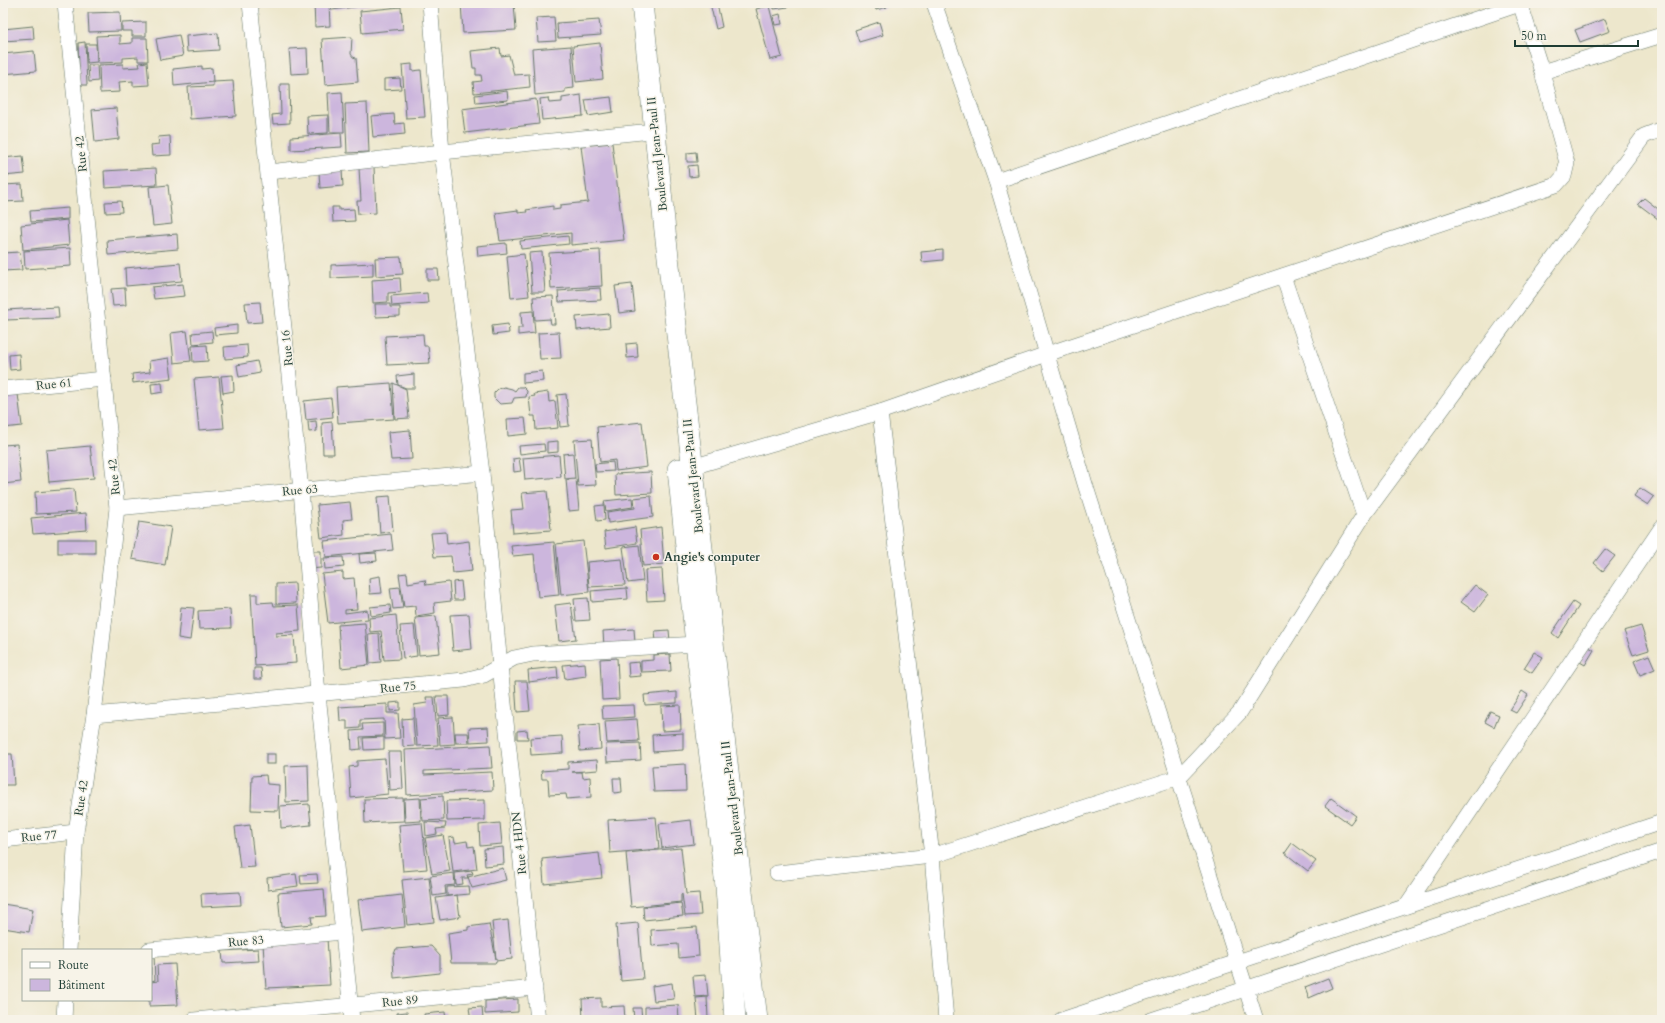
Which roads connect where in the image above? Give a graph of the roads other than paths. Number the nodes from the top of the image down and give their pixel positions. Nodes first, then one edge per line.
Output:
1 (65, 3) edge
2 (250, 3) edge
3 (430, 3) edge
4 (628, 3) edge
5 (642, 3) edge
6 (940, 4) edge
7 (1520, 4) edge
8 (1662, 35) edge
9 (1542, 72) junction
10 (1662, 129) edge
11 (642, 132) junction
12 (442, 152) junction
13 (269, 172) junction
14 (996, 181) junction
15 (1283, 276) junction
16 (1047, 354) junction
17 (104, 379) junction
18 (3, 389) edge
19 (880, 412) junction
20 (692, 466) junction
21 (482, 474) junction
22 (301, 490) junction
23 (117, 508) junction
24 (1364, 515) junction
25 (1662, 527) edge
26 (696, 644) junction
27 (500, 666) junction
28 (318, 694) junction
29 (94, 715) junction
30 (1179, 777) junction
31 (1662, 822) edge
32 (76, 832) junction
33 (3, 840) edge
34 (1662, 851) edge
35 (932, 856) junction
36 (777, 873) dead end
37 (1406, 906) junction
38 (343, 932) junction
39 (69, 949) edge
40 (152, 950) edge
41 (1237, 962) junction
42 (535, 988) junction
43 (1246, 989) junction
44 (65, 1001) edge
45 (351, 1013) edge
46 (64, 1020) edge
47 (194, 1020) edge
48 (538, 1020) edge
49 (734, 1020) edge
50 (757, 1020) edge
51 (946, 1020) edge
52 (1060, 1020) edge
53 (1151, 1020) edge
54 (1256, 1020) edge

1 - 17 street, Rue 42
2 - 13 street, Rue 16
3 - 12 street, Rue 4 HDN
4 - 11 main road, Boulevard Jean-Paul II
5 - 20 main road, Boulevard Jean-Paul II
6 - 14 street
7 - 9 street
7 - 14 street
8 - 9 street
9 - 15 street
10 - 24 street
11 - 12 street
11 - 26 main road, Boulevard Jean-Paul II
12 - 13 street
12 - 21 street, Rue 4 HDN
13 - 22 street, Rue 16
14 - 16 street
15 - 16 street
15 - 24 street
16 - 19 street
16 - 30 street
17 - 18 street, Rue 61
17 - 23 street, Rue 42
19 - 20 street
19 - 35 street
20 - 50 main road, Boulevard Jean-Paul II
21 - 22 street, Rue 63
21 - 27 street, Rue 4 HDN
22 - 23 street, Rue 63
22 - 28 street, Rue 16
23 - 29 street, Rue 42
24 - 30 street
25 - 37 street
26 - 27 street, Rue 75
26 - 49 main road, Boulevard Jean-Paul II
27 - 28 street, Rue 75
27 - 42 street, Rue 4 HDN
28 - 29 street, Rue 75
28 - 38 street, Rue 16
29 - 32 street, Rue 42
30 - 35 street
30 - 41 street
31 - 37 street
32 - 33 street, Rue 77
32 - 39 street, Rue 42
34 - 43 street
35 - 36 street
35 - 51 street
37 - 41 street
38 - 40 street, Rue 83
38 - 45 street, Rue 16
41 - 43 street
41 - 52 street
42 - 45 street, Rue 89
42 - 48 street, Rue 4 HDN
43 - 53 street
43 - 54 street
44 - 46 street
45 - 47 street, Rue 89

